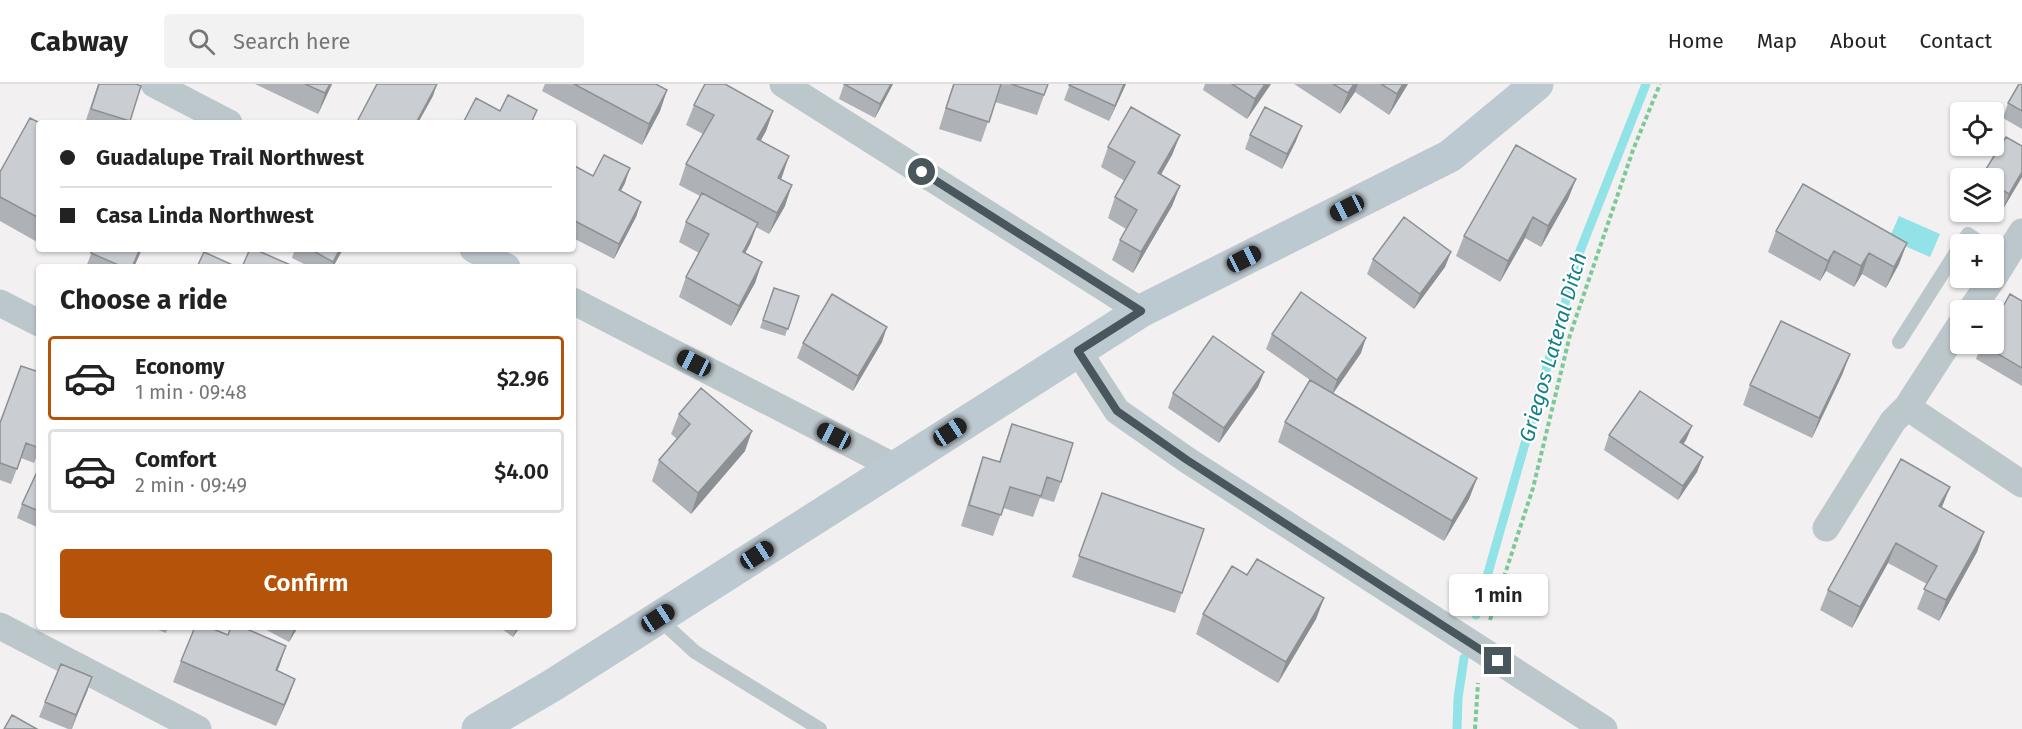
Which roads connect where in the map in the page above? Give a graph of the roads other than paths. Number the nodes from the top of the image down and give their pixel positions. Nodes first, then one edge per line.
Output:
1 (154, 84) edge
2 (783, 84) edge
3 (1537, 84) edge
4 (223, 120) edge
5 (2022, 232) edge
6 (479, 252) edge
7 (1950, 262) edge
8 (2004, 263) edge
9 (501, 264) edge
10 (0, 303) edge
11 (576, 303) edge
12 (1141, 311) junction
13 (36, 321) edge
14 (1950, 341) edge
15 (1899, 342) dead end
16 (1078, 351) junction
17 (1907, 407) junction
18 (895, 468) junction
19 (2022, 484) edge
20 (1826, 528) dead end
21 (658, 618) junction
22 (0, 626) edge
23 (198, 729) edge
24 (478, 729) edge
25 (820, 729) edge
26 (1604, 729) edge

1 - 4 street
2 - 12 street
3 - 12 street
5 - 8 street
6 - 9 street
7 - 15 lane
10 - 13 street
11 - 18 street
12 - 16 street
14 - 17 street
16 - 18 street
16 - 26 street
17 - 19 street
17 - 20 street
18 - 21 street
21 - 24 street
21 - 25 lane
22 - 23 street

